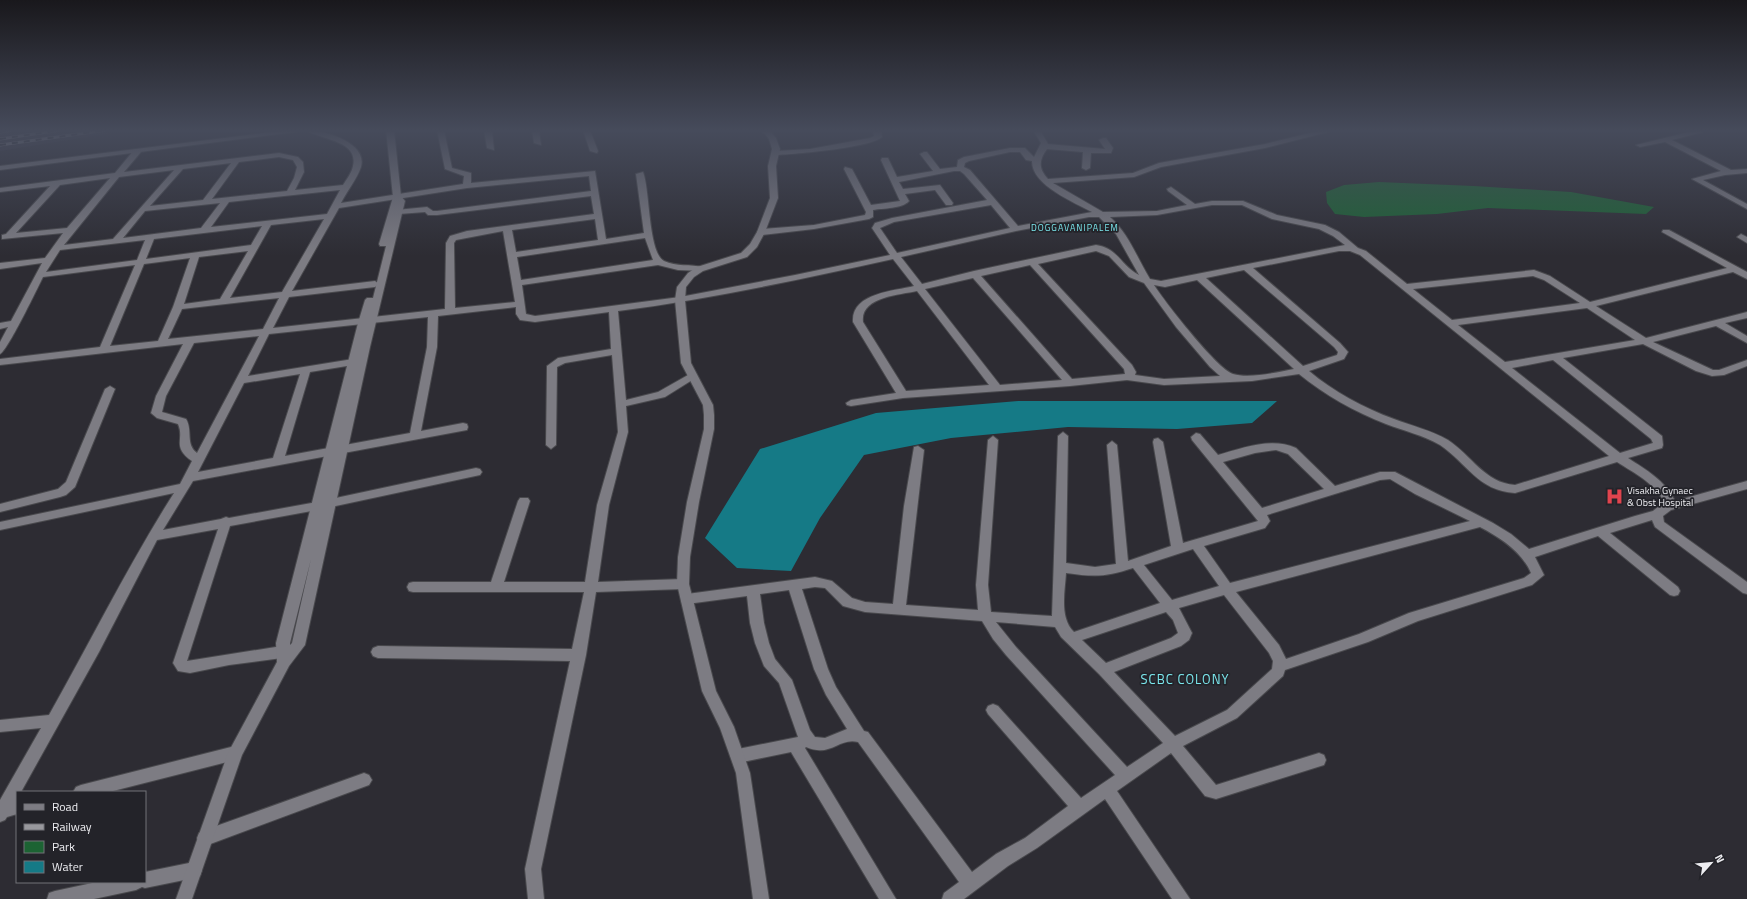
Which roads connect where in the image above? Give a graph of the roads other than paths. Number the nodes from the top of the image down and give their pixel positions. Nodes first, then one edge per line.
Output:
1 (120, 172) edge
2 (145, 172) edge
3 (176, 172) edge
4 (228, 172) edge
5 (301, 172) edge
6 (354, 172) edge
7 (394, 172) edge
8 (458, 172) edge
9 (772, 172) edge
10 (850, 172) edge
11 (892, 172) edge
12 (938, 172) edge
13 (967, 172) edge
14 (1040, 172) edge
15 (1141, 172) edge
16 (1737, 172) edge
17 (1726, 173) joint
18 (640, 174) dead end
19 (117, 176) junction
20 (896, 180) junction
21 (1048, 181) junction
22 (57, 183) junction
23 (467, 186) junction
24 (346, 187) junction
25 (1171, 190) dead end
26 (2, 192) edge
27 (290, 192) junction
28 (902, 192) junction
29 (595, 193) junction
30 (397, 197) junction
31 (226, 200) junction
32 (206, 202) junction
33 (992, 202) junction
34 (949, 203) dead end
35 (335, 206) junction
36 (1193, 206) junction
37 (1747, 207) edge
38 (868, 208) junction
39 (143, 209) junction
40 (399, 212) junction
41 (1101, 213) junction
42 (330, 216) junction
43 (598, 216) junction
44 (268, 222) junction
45 (507, 228) junction
46 (1016, 229) junction
47 (70, 230) junction
48 (204, 230) junction
49 (761, 232) junction
50 (1666, 232) dead end
51 (649, 235) junction
52 (151, 237) junction
53 (4, 238) edge
54 (116, 241) junction
55 (602, 241) junction
56 (256, 247) junction
57 (56, 248) junction
58 (1354, 248) junction
59 (195, 255) junction
60 (511, 255) junction
61 (895, 256) junction
62 (48, 260) junction
63 (140, 262) junction
64 (659, 262) junction
65 (1032, 262) junction
66 (0, 266) edge
67 (1246, 267) junction
68 (700, 269) junction
69 (1735, 269) junction
70 (974, 274) junction
71 (41, 275) junction
72 (1747, 276) edge
73 (1199, 277) junction
74 (1147, 281) junction
75 (517, 283) junction
76 (375, 284) junction
77 (919, 287) junction
78 (1407, 287) junction
79 (285, 294) junction
80 (680, 300) junction
81 (224, 302) junction
82 (520, 304) junction
83 (1588, 305) junction
84 (178, 307) junction
85 (613, 309) junction
86 (450, 312) junction
87 (433, 315) junction
88 (1747, 315) edge
89 (367, 322) junction
90 (16, 323) junction
91 (1451, 323) junction
92 (1718, 323) junction
93 (0, 326) edge
94 (266, 332) junction
95 (190, 340) junction
96 (1747, 340) edge
97 (1644, 341) junction
98 (162, 343) junction
99 (0, 351) edge
100 (104, 351) junction
101 (617, 351) junction
102 (1555, 357) junction
103 (0, 362) edge
104 (353, 362) junction
105 (1747, 363) edge
106 (1503, 366) junction
107 (306, 370) junction
108 (1301, 370) junction
109 (692, 377) junction
110 (1128, 377) junction
111 (1233, 378) junction
112 (241, 380) junction
113 (1070, 383) junction
114 (996, 387) junction
115 (110, 389) dead end
116 (903, 395) junction
117 (851, 403) dead end
118 (622, 404) junction
119 (463, 427) dead end
120 (415, 436) junction
121 (1063, 436) dead end
122 (1196, 437) dead end
123 (993, 440) dead end
124 (1158, 442) dead end
125 (551, 444) dead end
126 (1112, 445) dead end
127 (918, 450) dead end
128 (336, 451) junction
129 (1617, 457) junction
130 (199, 460) junction
131 (1216, 460) junction
132 (278, 461) junction
133 (476, 472) dead end
134 (186, 482) junction
135 (1747, 485) edge
136 (1332, 490) junction
137 (524, 501) dead end
138 (329, 503) junction
139 (317, 506) junction
140 (1667, 507) junction
141 (1, 508) edge
142 (1260, 513) junction
143 (1657, 516) junction
144 (0, 521) edge
145 (226, 522) junction
146 (1482, 522) junction
147 (0, 526) edge
148 (1600, 532) junction
149 (154, 536) junction
150 (1196, 544) junction
151 (1178, 549) junction
152 (1526, 555) junction
153 (1136, 563) junction
154 (1061, 567) junction
155 (1122, 568) junction
156 (683, 584) junction
157 (794, 585) junction
158 (413, 587) dead end
159 (496, 587) junction
160 (590, 587) junction
161 (1747, 588) edge
162 (1227, 589) junction
163 (753, 590) junction
164 (1674, 591) dead end
165 (687, 599) junction
166 (1168, 606) junction
167 (899, 610) junction
168 (985, 617) junction
169 (1059, 622) junction
170 (1072, 638) junction
171 (378, 652) dead end
172 (578, 655) junction
173 (283, 657) junction
174 (1281, 666) junction
175 (1104, 670) junction
176 (993, 710) dead end
177 (52, 721) junction
178 (0, 726) edge
179 (859, 735) junction
180 (801, 743) junction
181 (1174, 744) junction
182 (235, 753) junction
183 (738, 756) junction
184 (1319, 760) dead end
185 (1126, 776) junction
186 (364, 780) dead end
187 (1107, 789) junction
188 (85, 791) edge
189 (1079, 807) junction
190 (5, 811) edge
191 (205, 838) junction
192 (194, 870) junction
193 (146, 880) edge
194 (132, 883) edge
195 (971, 884) junction
196 (71, 897) edge
197 (55, 899) edge
198 (184, 899) edge
199 (536, 899) edge
200 (761, 899) edge
201 (888, 899) edge
202 (950, 899) edge
203 (1182, 899) edge

1 - 19 street
2 - 19 street
3 - 39 street
4 - 32 street
5 - 27 street
6 - 24 street
7 - 30 street
8 - 23 street
9 - 49 street
10 - 38 street
11 - 20 street
12 - 20 street
13 - 33 street
14 - 21 street
15 - 21 street
16 - 17 street
17 - 37 street
18 - 51 street
19 - 22 street
19 - 47 street
20 - 28 street
21 - 41 street
22 - 26 street
22 - 53 street
23 - 29 street
23 - 30 street
24 - 27 street
24 - 35 street
25 - 36 street
27 - 31 street
28 - 34 street
28 - 38 street
29 - 40 street
29 - 43 street
30 - 35 street
30 - 40 street
30 - 76 street
31 - 32 street
31 - 48 street
32 - 39 street
33 - 46 street
33 - 61 street
35 - 42 street
36 - 41 street
36 - 58 street
38 - 49 street
39 - 54 street
40 - 89 street
41 - 46 street
41 - 74 street
42 - 44 street
42 - 79 street
43 - 45 street
43 - 55 street
44 - 48 street
44 - 56 street
45 - 60 street
45 - 86 street
46 - 61 street
47 - 53 street
47 - 57 street
48 - 52 street
49 - 68 street
50 - 69 street
51 - 55 street
51 - 64 street
52 - 54 street
52 - 63 street
54 - 57 street
55 - 60 street
56 - 59 street
56 - 81 street
57 - 62 street
58 - 67 street
58 - 78 street
59 - 63 street
59 - 84 street
60 - 75 street
61 - 77 street
61 - 80 street
62 - 66 street
62 - 71 street
63 - 71 street
63 - 100 street
64 - 68 street
64 - 75 street
65 - 70 street
65 - 74 street
65 - 110 street
67 - 73 street
67 - 108 street
68 - 80 street
69 - 72 street
69 - 83 street
70 - 77 street
70 - 113 street
71 - 90 street
73 - 74 street
73 - 108 street
74 - 111 street
75 - 82 street
76 - 79 street
76 - 89 street
77 - 114 street
77 - 116 street
78 - 83 street
78 - 91 street
79 - 81 street
79 - 94 street
80 - 85 street
80 - 109 street
81 - 84 street
82 - 85 street
82 - 86 street
83 - 91 street
83 - 97 street
84 - 98 street
85 - 101 street
86 - 87 street
87 - 89 street
87 - 120 street
88 - 92 street
89 - 94 street
89 - 104 street
89 - 128 street
90 - 93 street
90 - 99 street
91 - 106 street
92 - 96 street
92 - 97 street
94 - 95 street
94 - 112 street
95 - 98 street
95 - 130 street
97 - 102 street
97 - 105 street
98 - 100 street
100 - 103 street
101 - 118 street
101 - 125 street
102 - 106 street
102 - 129 street
104 - 107 street
104 - 128 street
106 - 129 street
107 - 112 street
107 - 132 street
108 - 111 street
108 - 129 street
109 - 118 street
109 - 156 street
110 - 111 street
110 - 113 street
112 - 130 street
113 - 114 street
114 - 116 street
115 - 141 street
116 - 117 street
118 - 160 street
119 - 120 street
120 - 128 street
121 - 154 street
122 - 131 street
123 - 168 street
124 - 151 street
126 - 155 street
127 - 167 street
128 - 132 street
128 - 138 street
128 - 139 street
129 - 140 street
130 - 134 street
131 - 136 street
131 - 142 street
132 - 134 street
133 - 138 street
134 - 147 street
134 - 149 street
135 - 140 street
136 - 142 street
136 - 146 street
137 - 159 street
138 - 139 street
138 - 173 street
139 - 145 street
139 - 173 street
140 - 143 street
141 - 144 street
142 - 150 street
143 - 148 street
143 - 161 street
145 - 149 street
145 - 173 street
146 - 152 street
146 - 162 street
148 - 152 street
148 - 164 street
149 - 177 street
150 - 151 street
150 - 162 street
151 - 153 street
152 - 174 street
153 - 155 street
153 - 166 street
154 - 155 street
154 - 169 street
156 - 160 street
156 - 165 street
157 - 163 street
157 - 167 street
157 - 179 street
158 - 159 street
159 - 160 street
160 - 172 street
162 - 166 street
162 - 174 street
163 - 165 street
163 - 180 street
165 - 183 street
166 - 170 street
166 - 175 street
167 - 168 street
168 - 169 street
168 - 185 street
169 - 170 street
170 - 175 street
171 - 172 street
172 - 199 street
173 - 182 street
174 - 181 street
175 - 181 street
176 - 189 street
177 - 178 street
177 - 190 street
179 - 180 street
179 - 195 street
180 - 183 street
180 - 201 street
181 - 184 street
181 - 185 street
182 - 188 street
182 - 191 street
183 - 200 street
185 - 187 street
186 - 191 street
187 - 189 street
187 - 203 street
189 - 195 street
191 - 192 street
192 - 193 street
192 - 198 street
194 - 196 street
195 - 202 street
196 - 197 street

